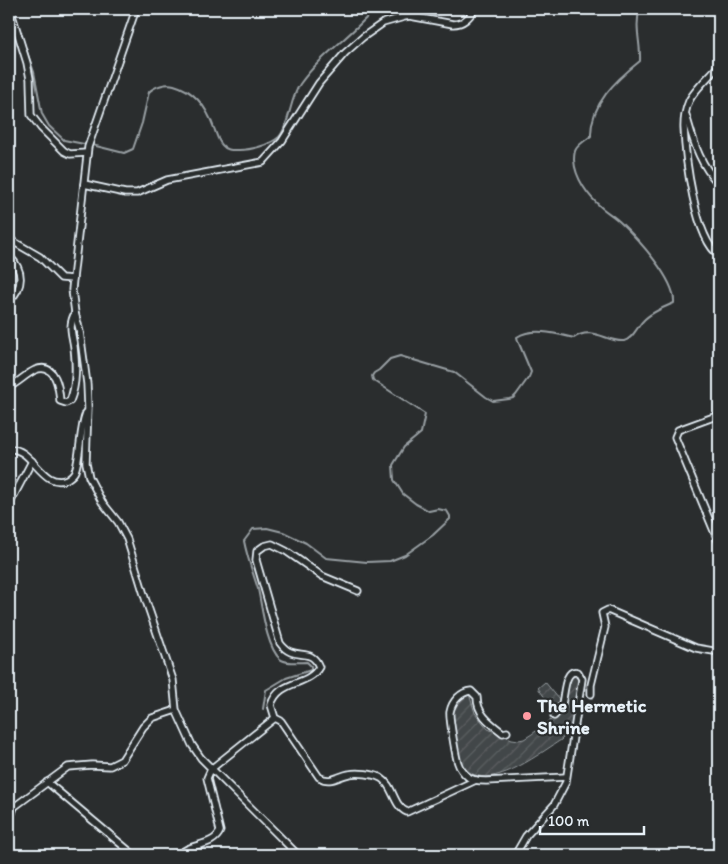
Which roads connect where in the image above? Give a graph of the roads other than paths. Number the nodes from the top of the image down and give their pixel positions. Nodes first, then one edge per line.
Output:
1 (136, 9) edge
2 (475, 9) edge
3 (9, 12) edge
4 (719, 66) edge
5 (686, 114) junction
6 (87, 153) junction
7 (84, 184) junction
8 (719, 184) edge
9 (9, 239) edge
10 (719, 255) edge
11 (9, 256) edge
12 (73, 279) junction
13 (9, 301) edge
14 (75, 313) junction
15 (9, 387) edge
16 (88, 408) junction
17 (719, 415) edge
18 (9, 449) edge
19 (32, 461) junction
20 (9, 505) edge
21 (719, 543) edge
22 (358, 591) dead end
23 (719, 652) edge
24 (591, 694) dead end
25 (176, 710) junction
26 (554, 716) dead end
27 (275, 718) junction
28 (507, 732) dead end
29 (211, 769) junction
30 (566, 777) junction
31 (476, 780) junction
32 (47, 782) junction
33 (9, 822) edge
34 (9, 838) edge
35 (9, 847) edge
36 (134, 855) edge
37 (179, 855) edge
38 (298, 855) edge
39 (515, 855) edge

1 - 6 street
2 - 7 street
3 - 6 street
4 - 5 street
5 - 8 street
5 - 10 street
6 - 7 street
7 - 12 street
9 - 12 street
11 - 13 street
12 - 14 street
14 - 15 street
14 - 16 street
16 - 19 street
16 - 25 street
17 - 21 street
18 - 19 street
19 - 20 street
22 - 27 street
23 - 24 street
25 - 29 street
25 - 32 street
26 - 30 street
27 - 29 street
27 - 31 street
28 - 31 street
29 - 37 street
29 - 38 street
30 - 31 street
30 - 39 street
32 - 33 street
32 - 36 street
34 - 35 street

